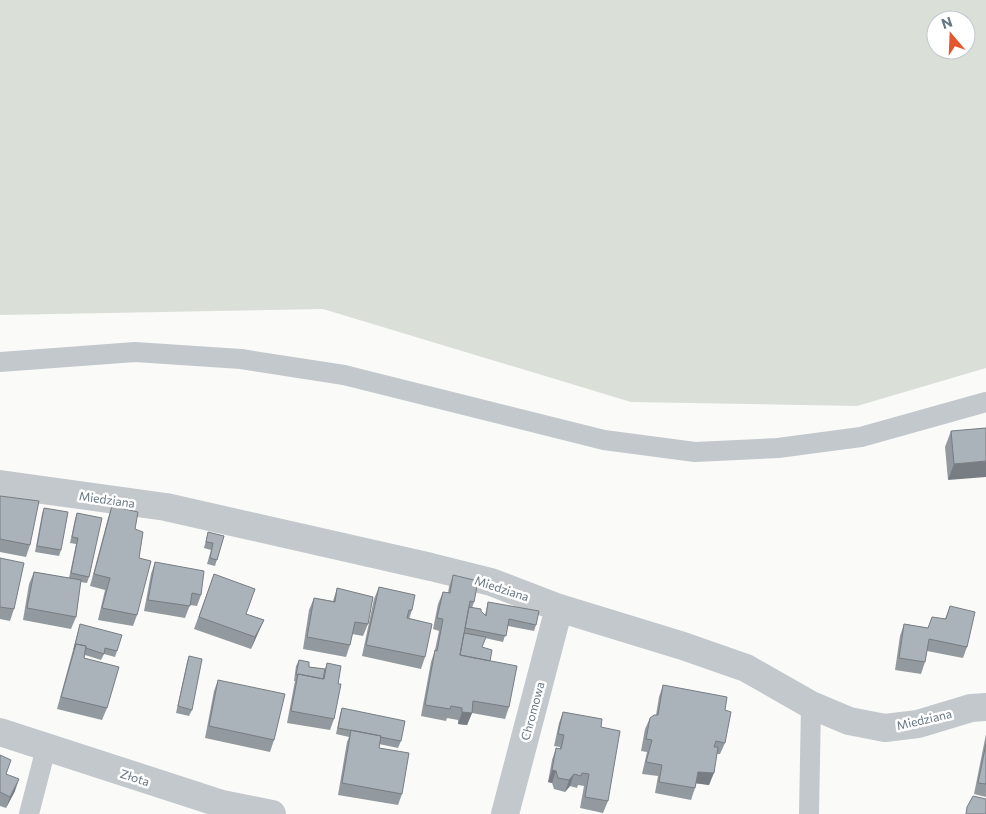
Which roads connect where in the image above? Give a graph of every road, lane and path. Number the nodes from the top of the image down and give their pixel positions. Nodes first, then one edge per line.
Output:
1 (0, 362) edge
2 (986, 402) edge
3 (0, 484) edge
4 (559, 608) junction
5 (811, 704) junction
6 (986, 707) edge
7 (0, 732) edge
8 (46, 748) junction
9 (221, 809) edge
10 (29, 814) edge
11 (272, 814) edge
12 (505, 814) edge
13 (809, 814) edge

1 - 2 lane
3 - 4 street, Miedziana
4 - 5 street, Miedziana
4 - 12 street, Chromowa
5 - 6 street, Miedziana
5 - 13 lane
7 - 8 street, Złota
8 - 9 street, Złota
8 - 10 lane
9 - 11 street, Złota

